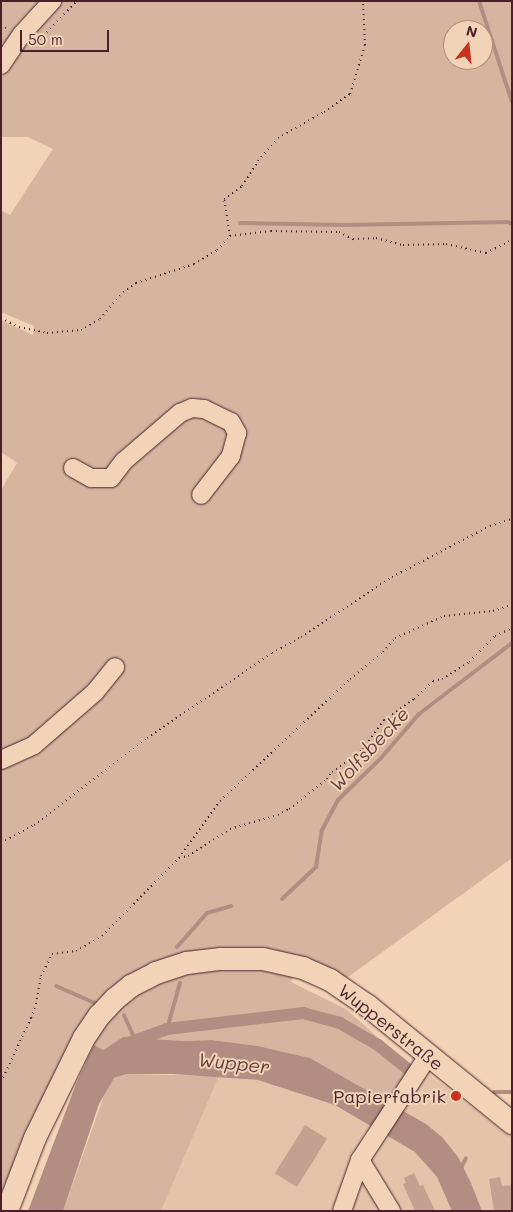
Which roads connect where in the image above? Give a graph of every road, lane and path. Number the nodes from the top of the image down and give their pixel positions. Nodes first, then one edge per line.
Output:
1 (52, 1) edge
2 (77, 1) edge
3 (363, 1) edge
4 (36, 43) dead end
5 (1, 65) edge
6 (230, 236) junction
7 (512, 240) edge
8 (1, 318) edge
9 (73, 468) dead end
10 (201, 495) dead end
11 (512, 518) edge
12 (512, 605) edge
13 (512, 628) edge
14 (115, 667) dead end
15 (1, 760) edge
16 (1, 843) edge
17 (180, 858) junction
18 (428, 1056) junction
19 (1, 1082) edge
20 (512, 1123) edge
21 (360, 1160) junction
22 (7, 1211) edge
23 (342, 1211) edge
24 (391, 1211) edge

1 - 5 street
2 - 4 path
3 - 6 path
6 - 7 path
6 - 8 path
9 - 10 street
11 - 16 path
12 - 17 path
13 - 17 path
14 - 15 street
17 - 19 path
18 - 20 main road, Wupperstraße
18 - 21 street
18 - 22 main road, Wupperstraße
21 - 23 street
21 - 24 street

